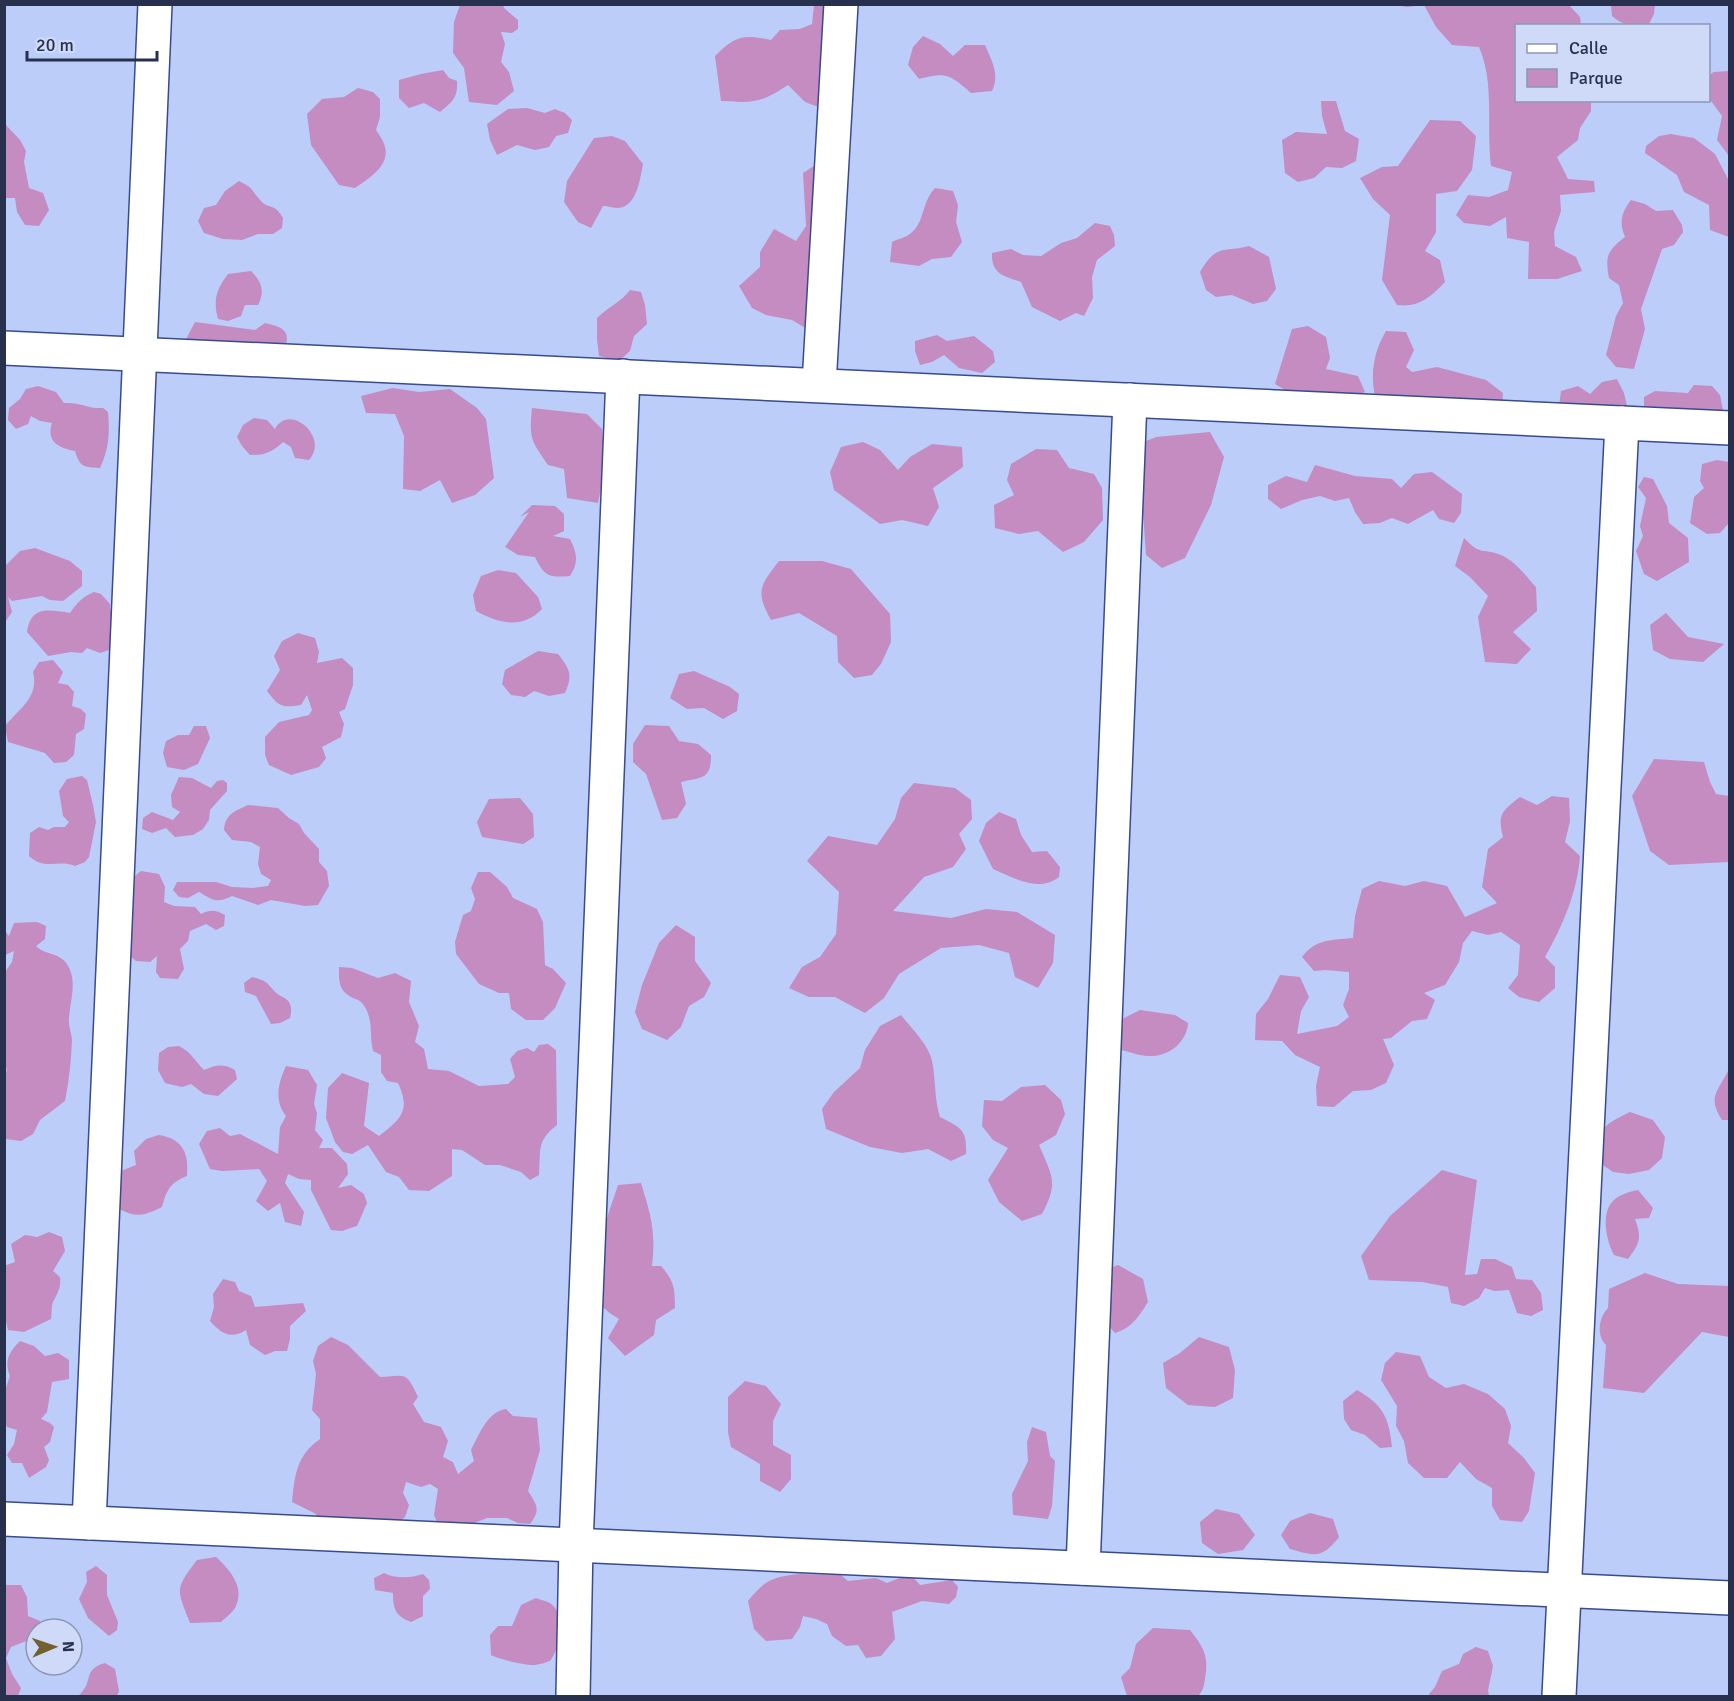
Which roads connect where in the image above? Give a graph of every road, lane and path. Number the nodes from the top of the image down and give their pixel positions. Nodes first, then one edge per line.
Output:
1 (155, 4) edge
2 (841, 4) edge
3 (4, 348) edge
4 (140, 354) junction
5 (623, 376) junction
6 (819, 385) junction
7 (1130, 400) junction
8 (1622, 423) junction
9 (1730, 428) edge
10 (4, 1519) edge
11 (89, 1523) junction
12 (576, 1545) junction
13 (1083, 1569) junction
14 (1565, 1590) junction
15 (1730, 1598) edge
16 (573, 1696) edge
17 (1560, 1696) edge

1 - 4 street
2 - 6 street
3 - 4 street
4 - 5 street
4 - 11 street
5 - 6 street
5 - 12 street
6 - 7 street
7 - 8 street
7 - 13 street
8 - 9 street
8 - 14 street
10 - 11 street
11 - 12 street
12 - 13 street
12 - 16 street
13 - 14 street
14 - 15 street
14 - 17 street

